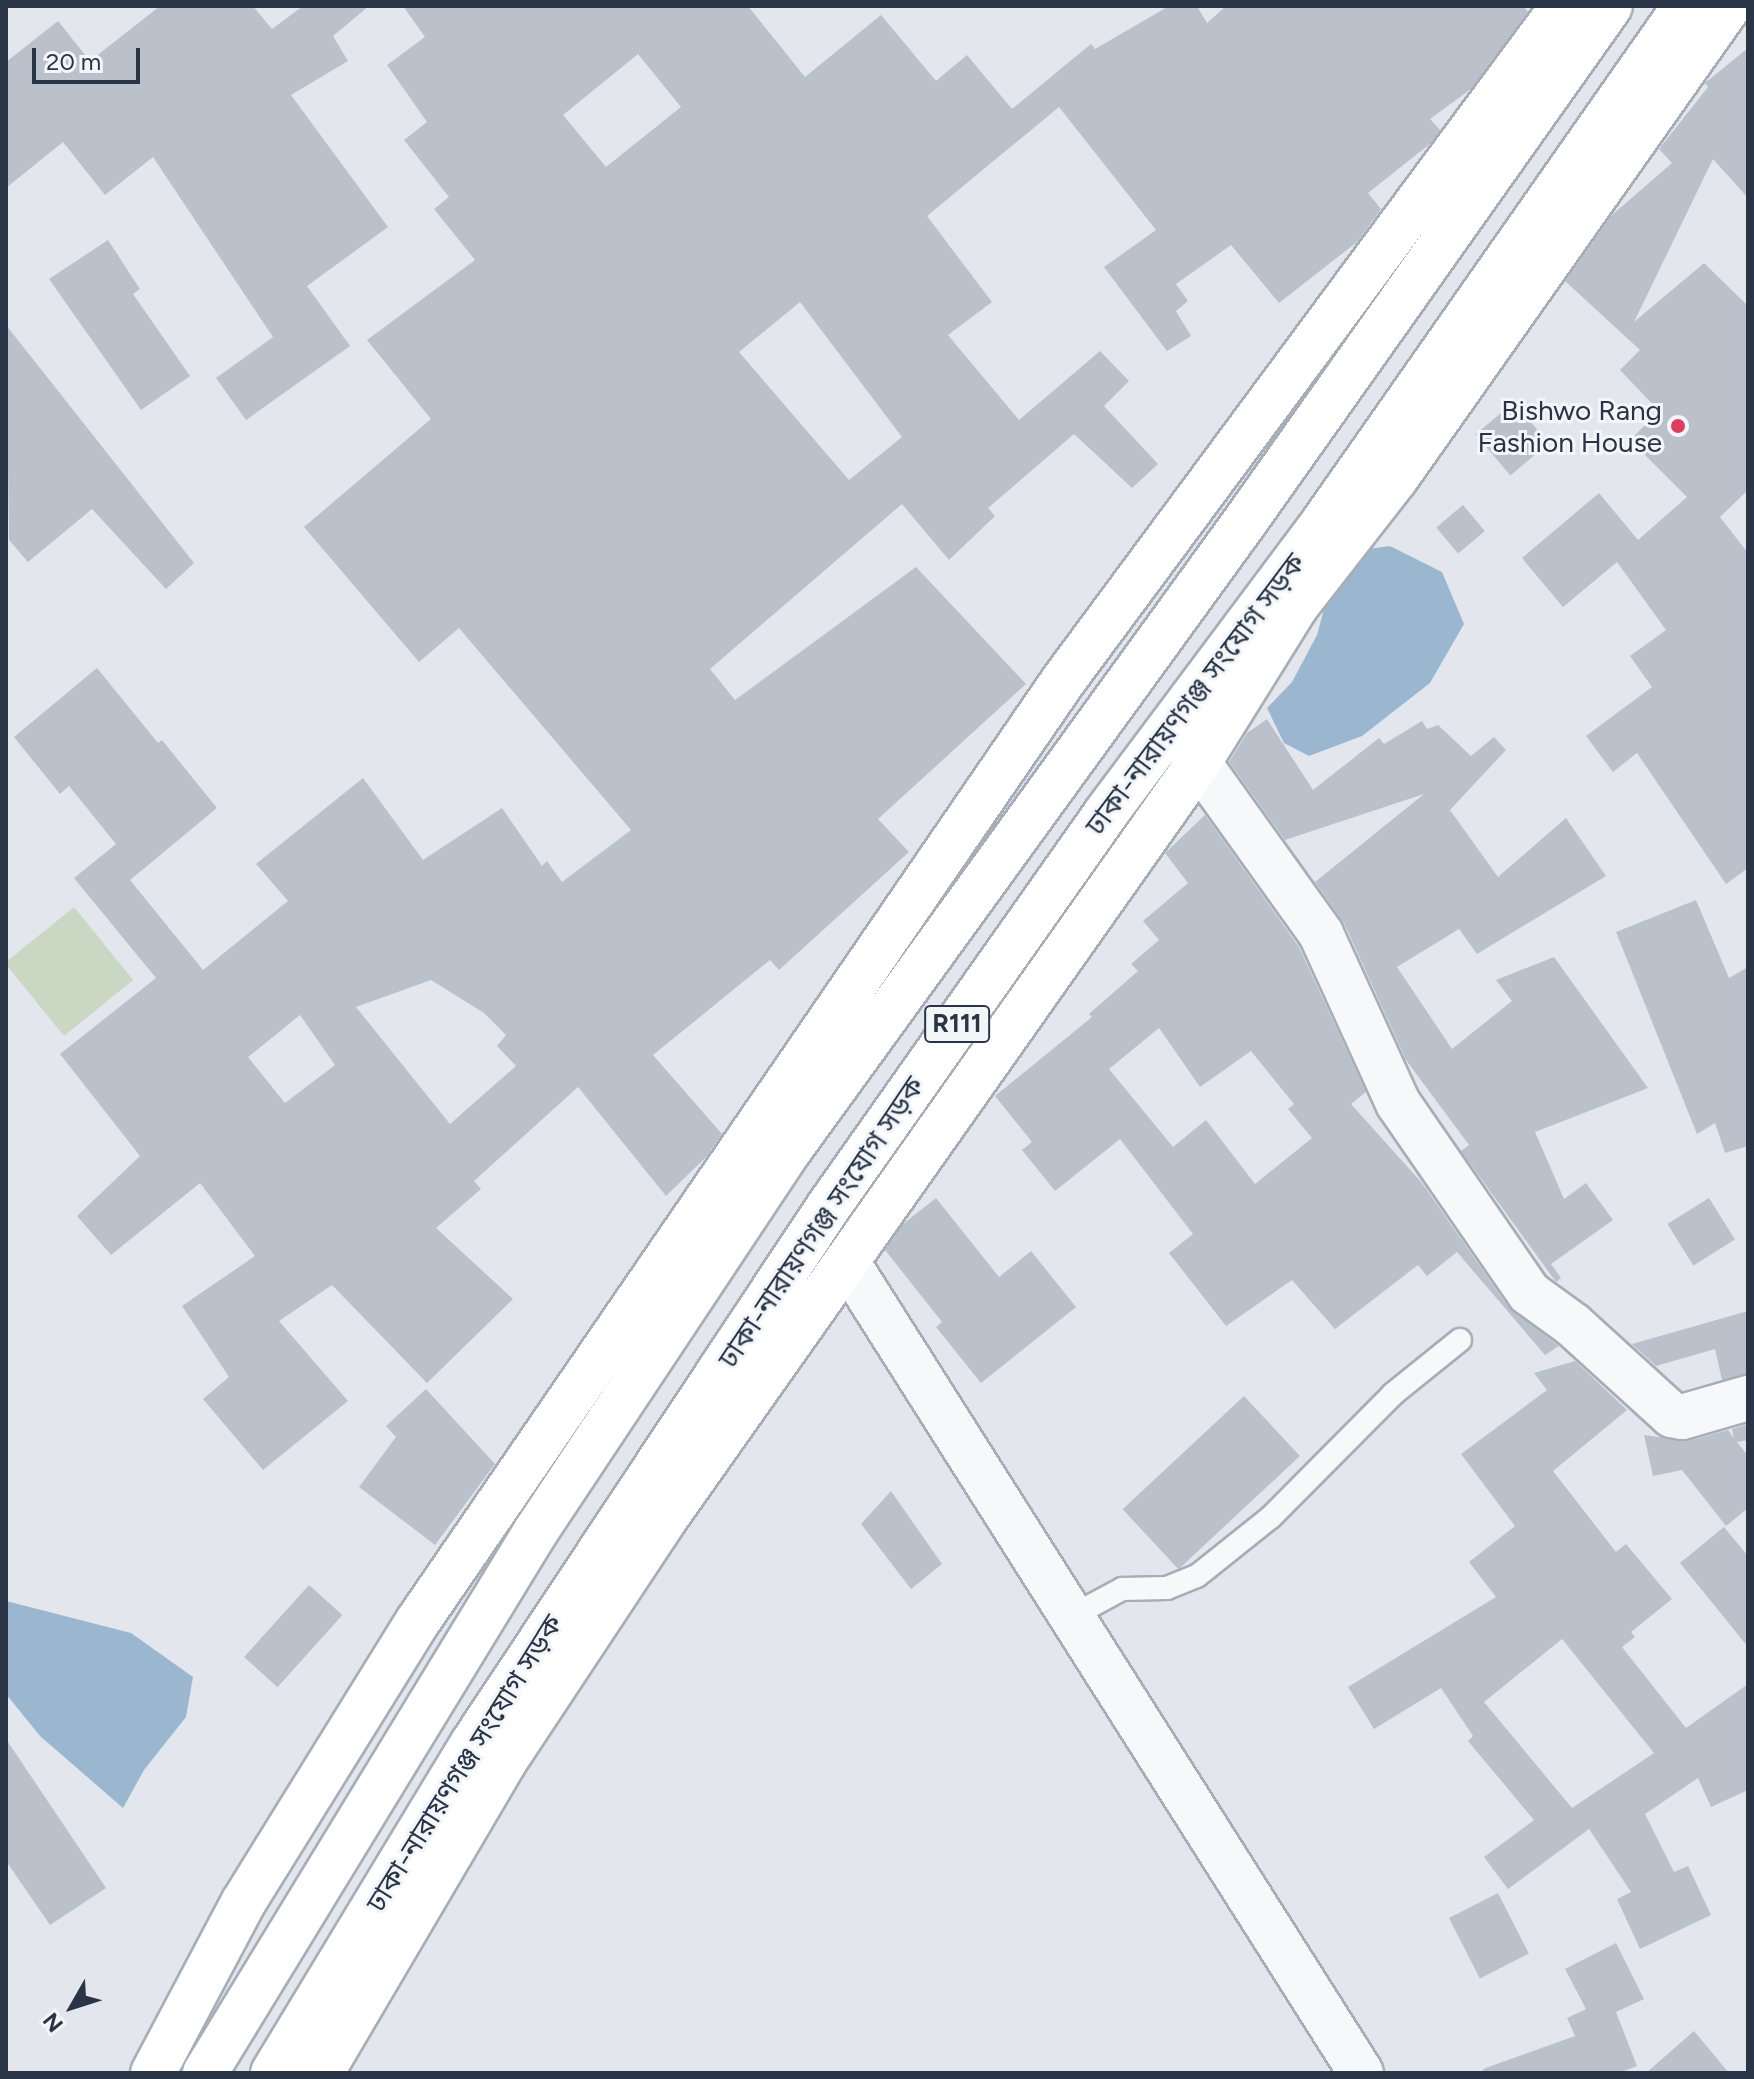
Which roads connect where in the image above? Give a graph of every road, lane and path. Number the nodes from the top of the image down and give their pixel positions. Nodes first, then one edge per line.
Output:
1 (1563, 6) edge
2 (1610, 6) edge
3 (1685, 6) edge
4 (1729, 6) edge
5 (1171, 725) junction
6 (1199, 762) junction
7 (847, 1262) junction
8 (1460, 1340) dead end
9 (1748, 1398) edge
10 (1074, 1615) junction
11 (153, 2073) edge
12 (205, 2073) edge
13 (273, 2073) edge
14 (321, 2073) edge
15 (1361, 2073) edge

1 - 11 street
2 - 12 street, ঢাকা-নারায়ণগঞ্জ সংযোগ সড়ক / R111
3 - 5 street, ঢাকা-নারায়ণগঞ্জ সংযোগ সড়ক / R111
4 - 6 street
5 - 6 street
5 - 13 street, ঢাকা-নারায়ণগঞ্জ সংযোগ সড়ক / R111
6 - 7 street
6 - 9 street
7 - 10 street
7 - 14 street
8 - 10 lane
10 - 15 street

